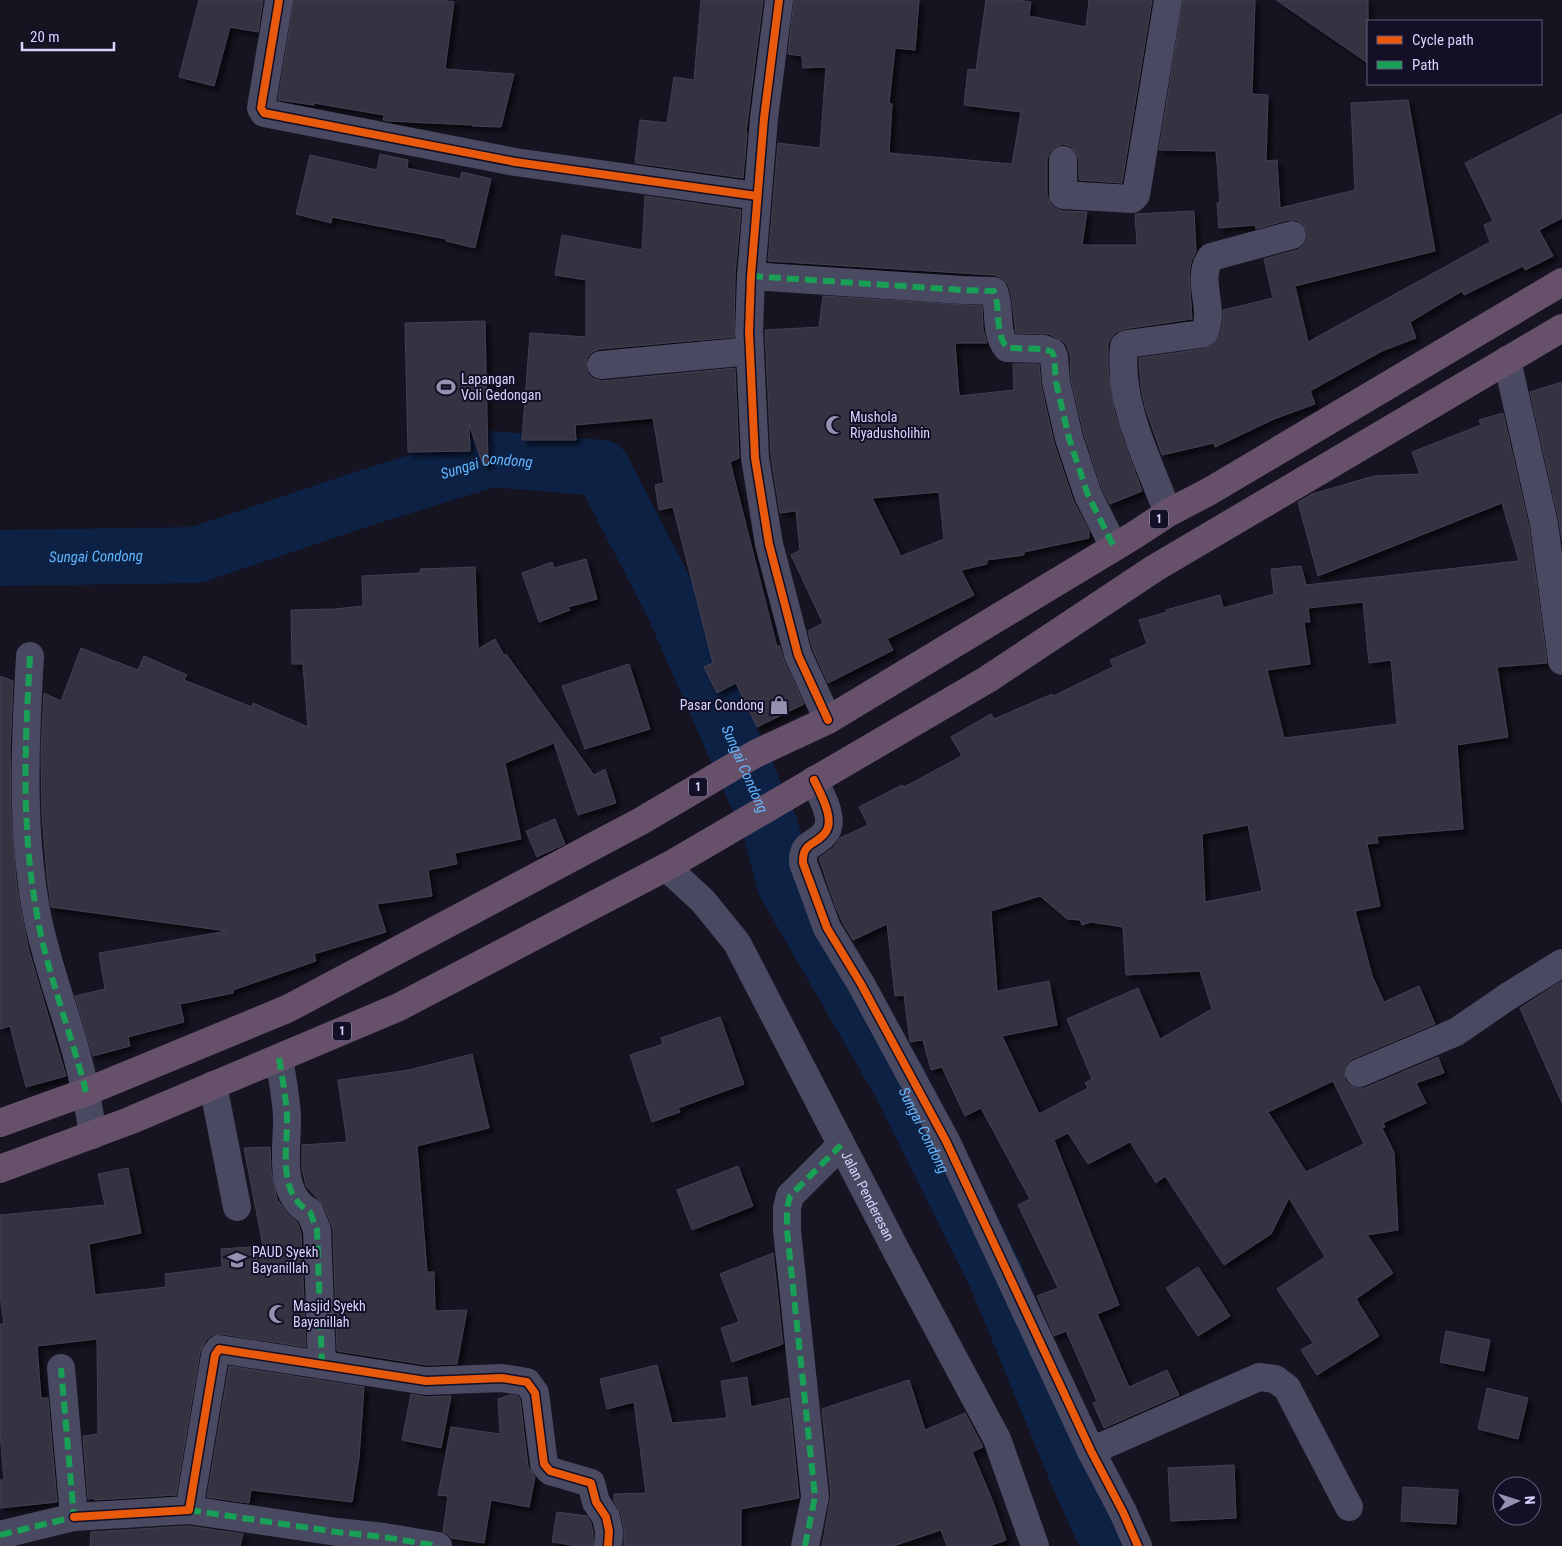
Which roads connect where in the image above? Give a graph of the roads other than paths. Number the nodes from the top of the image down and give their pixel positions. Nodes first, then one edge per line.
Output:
1 (279, 0) edge
2 (779, 0) edge
3 (1168, 0) edge
4 (1063, 160) dead end
5 (757, 196) junction
6 (1292, 235) dead end
7 (751, 276) junction
8 (1562, 282) edge
9 (1562, 328) edge
10 (750, 351) junction
11 (1507, 360) junction
12 (601, 365) dead end
13 (1168, 513) junction
14 (1124, 541) junction
15 (1155, 568) junction
16 (30, 656) dead end
17 (1562, 661) edge
18 (828, 720) junction
19 (814, 780) junction
20 (668, 866) junction
21 (1562, 962) edge
22 (279, 1058) junction
23 (1359, 1073) dead end
24 (213, 1085) junction
25 (86, 1092) junction
26 (0, 1123) edge
27 (93, 1135) junction
28 (841, 1145) junction
29 (0, 1170) edge
30 (238, 1207) dead end
31 (322, 1365) junction
32 (60, 1368) dead end
33 (1091, 1450) junction
34 (1349, 1507) dead end
35 (189, 1510) junction
36 (74, 1516) junction
37 (0, 1535) edge
38 (438, 1546) edge
39 (608, 1546) edge
40 (806, 1546) edge
41 (1035, 1546) edge
42 (1138, 1546) edge

1 - 5 street
2 - 5 street
3 - 4 street
5 - 7 street
6 - 13 street
7 - 10 street
7 - 14 street
8 - 13 highway, 1
9 - 11 highway, 1
10 - 12 street
10 - 18 street
11 - 15 highway, 1
11 - 17 street
13 - 14 highway, 1
14 - 15 highway
14 - 18 highway, 1
15 - 19 highway, 1
16 - 25 street
18 - 25 highway, 1
19 - 20 highway, 1
19 - 33 street
20 - 22 highway, 1
20 - 28 street, Jalan Penderesan
21 - 23 street
22 - 24 highway, 1
22 - 31 street
24 - 27 highway, 1
24 - 30 street
25 - 26 highway, 1
25 - 27 street
27 - 29 highway, 1
28 - 40 street
28 - 41 street, Jalan Penderesan
31 - 35 street
31 - 39 street
32 - 36 street
33 - 34 street
33 - 42 street
35 - 36 street
35 - 38 street
36 - 37 street

